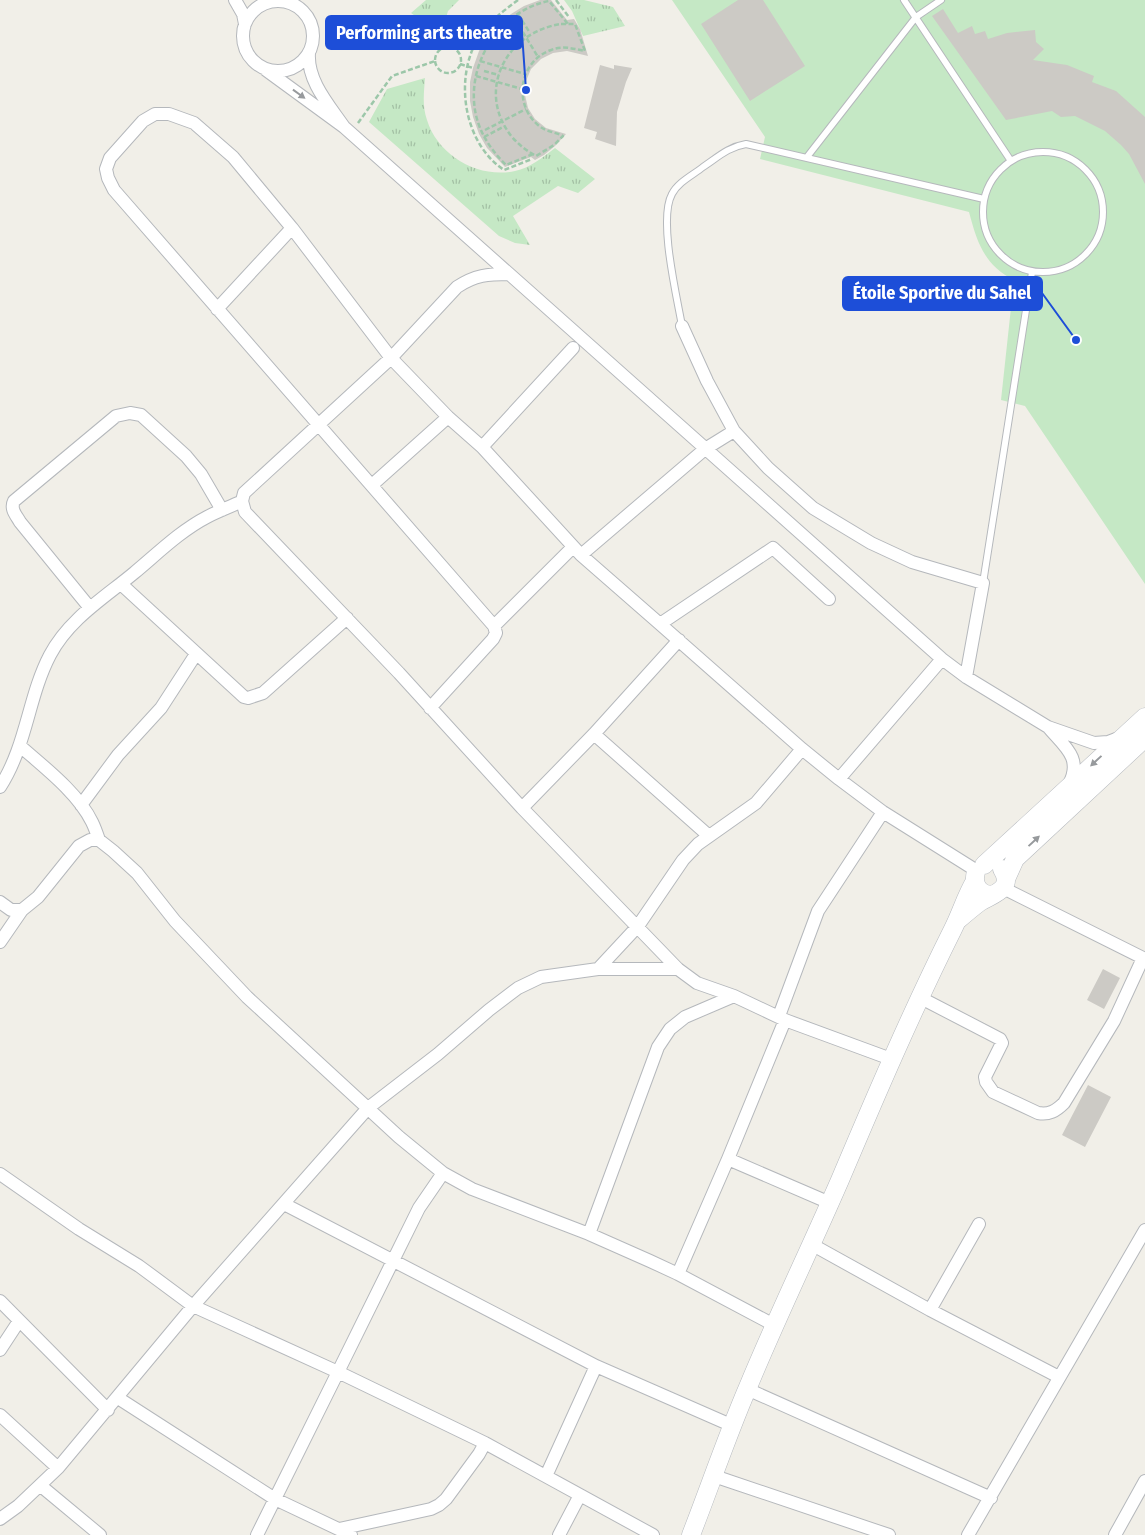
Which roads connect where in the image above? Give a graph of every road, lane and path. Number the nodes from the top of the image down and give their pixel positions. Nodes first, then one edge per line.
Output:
1 (235, 0) edge
2 (273, 0) edge
3 (518, 0) edge
4 (556, 0) edge
5 (904, 0) edge
6 (941, 0) edge
7 (508, 8) junction
8 (512, 13) dead end
9 (518, 14) junction
10 (569, 17) dead end
11 (916, 17) junction
12 (515, 19) dead end
13 (245, 24) junction
14 (568, 24) junction
15 (530, 33) junction
16 (526, 36) junction
17 (309, 53) junction
18 (538, 57) junction
19 (435, 61) junction
20 (480, 61) junction
21 (460, 64) junction
22 (260, 66) junction
23 (468, 66) junction
24 (502, 67) junction
25 (473, 68) dead end
26 (484, 71) dead end
27 (525, 74) junction
28 (499, 75) junction
29 (476, 76) junction
30 (498, 82) junction
31 (522, 89) junction
32 (526, 109) junction
33 (503, 121) junction
34 (505, 126) junction
35 (347, 130) junction
36 (486, 130) dead end
37 (484, 137) junction
38 (533, 154) junction
39 (807, 157) junction
40 (532, 159) dead end
41 (1011, 161) junction
42 (984, 199) junction
43 (292, 228) junction
44 (1032, 272) junction
45 (509, 274) junction
46 (217, 309) junction
47 (682, 326) joint
48 (573, 348) dead end
49 (391, 358) junction
50 (448, 417) junction
51 (317, 425) junction
52 (734, 431) junction
53 (482, 447) junction
54 (705, 449) junction
55 (372, 485) junction
56 (242, 502) junction
57 (222, 510) junction
58 (577, 551) junction
59 (121, 584) junction
60 (983, 584) junction
61 (829, 599) dead end
62 (90, 608) junction
63 (347, 618) junction
64 (660, 624) junction
65 (494, 626) junction
66 (679, 640) junction
67 (196, 654) junction
68 (942, 659) junction
69 (966, 677) junction
70 (430, 708) junction
71 (1145, 717) edge
72 (1048, 727) junction
73 (594, 734) junction
74 (1123, 736) junction
75 (1145, 738) edge
76 (20, 746) junction
77 (802, 749) junction
78 (839, 779) junction
79 (0, 787) edge
80 (1066, 789) junction
81 (81, 804) junction
82 (522, 808) junction
83 (883, 812) junction
84 (709, 836) junction
85 (99, 840) junction
86 (979, 872) junction
87 (1001, 887) junction
88 (0, 902) edge
89 (22, 910) junction
90 (957, 921) junction
91 (638, 926) junction
92 (0, 942) edge
93 (1144, 959) edge
94 (598, 969) junction
95 (678, 969) junction
96 (734, 996) junction
97 (920, 997) junction
98 (782, 1018) junction
99 (891, 1059) junction
100 (368, 1108) junction
101 (728, 1159) junction
102 (0, 1174) edge
103 (443, 1174) junction
104 (830, 1203) junction
105 (284, 1204) junction
106 (979, 1224) dead end
107 (1145, 1230) edge
108 (589, 1234) junction
109 (811, 1244) junction
110 (394, 1261) junction
111 (678, 1274) junction
112 (0, 1301) edge
113 (193, 1306) junction
114 (930, 1310) junction
115 (20, 1321) junction
116 (774, 1325) junction
117 (0, 1350) edge
118 (596, 1366) junction
119 (338, 1372) junction
120 (1059, 1377) junction
121 (747, 1389) junction
122 (118, 1398) junction
123 (108, 1410) junction
124 (0, 1415) edge
125 (732, 1426) junction
126 (485, 1443) junction
127 (58, 1468) junction
128 (546, 1476) junction
129 (714, 1476) junction
130 (1144, 1485) edge
131 (41, 1486) junction
132 (580, 1495) junction
133 (991, 1498) junction
134 (276, 1499) junction
135 (0, 1518) edge
136 (339, 1529) junction
137 (100, 1535) edge
138 (258, 1535) edge
139 (351, 1535) edge
140 (559, 1535) edge
141 (653, 1535) edge
142 (691, 1535) edge
143 (890, 1535) edge
144 (968, 1535) edge
145 (1115, 1535) edge

1 - 13 street
2 - 13 street
2 - 17 street
3 - 7 path
4 - 10 path
5 - 11 lane
6 - 11 lane
7 - 8 path
7 - 23 path
9 - 14 path
9 - 15 path
9 - 20 path
11 - 39 lane
11 - 41 lane
12 - 16 path
13 - 22 street
14 - 15 path
14 - 18 path
15 - 16 path
16 - 18 path
16 - 24 path
17 - 22 street
17 - 35 street
18 - 27 path
19 - 21 path
19 - 21 path
19 - 35 path
20 - 24 path
20 - 29 path
21 - 23 path
22 -> 35 street
23 - 25 path
23 - 40 path
24 - 27 path
24 - 28 path
26 - 28 path
27 - 31 path
28 - 30 path
29 - 30 path
29 - 37 path
30 - 31 path
30 - 33 path
31 - 32 path
32 - 33 path
32 - 38 path
33 - 34 path
33 - 36 path
34 - 37 path
34 - 38 path
35 - 45 street
37 - 38 path
39 - 42 lane
39 - 47 lane
41 - 42 lane
41 - 44 lane
42 - 44 lane
43 - 46 street
43 - 46 street
43 - 49 street
44 - 60 lane
45 - 49 street
45 - 54 street
46 - 51 street
47 - 52 street
48 - 53 street
49 - 50 street
49 - 51 street
50 - 53 street
50 - 55 street
51 - 55 street
51 - 56 street
52 - 54 street
52 - 60 street
53 - 58 street
54 - 58 street
54 - 68 street
55 - 65 street
56 - 57 street
56 - 63 street
57 - 59 street
57 - 62 street
58 - 64 street
58 - 65 street
59 - 62 street
59 - 67 street
60 - 69 street
61 - 64 street
62 - 76 street
63 - 67 street
63 - 70 street
64 - 66 street
65 - 70 street
66 - 73 street
66 - 77 street
67 - 81 street
68 - 69 street
68 - 78 street
69 - 72 street
70 - 82 street
71 - 74 main road
72 - 74 street
72 - 80 street
73 - 82 street
73 - 84 street
74 -> 80 main road
87 -> 75 main road
76 - 79 street
76 - 81 street
77 - 78 street
77 - 84 street
78 - 83 street
80 - 86 main road
81 - 85 street
82 - 91 street
83 - 86 street
83 - 98 street
84 - 91 street
85 - 89 street
85 - 100 street
86 - 87 main road
86 - 87 main road
86 - 90 main road
87 - 90 main road
87 - 93 street
88 - 89 street
89 - 92 street
90 - 97 main road
91 - 94 street
91 - 95 street
93 - 97 street
94 - 95 street
94 - 100 street
95 - 96 street
96 - 98 street
96 - 108 street
97 - 99 main road
98 - 99 street
98 - 101 street
99 - 104 main road
100 - 103 street
100 - 105 street
101 - 104 street
101 - 111 street
102 - 113 street
103 - 108 street
103 - 110 street
104 - 109 main road
105 - 110 street
105 - 113 street
106 - 114 street
107 - 120 street
108 - 111 street
109 - 114 street
109 - 116 main road
110 - 118 street
110 - 119 street
111 - 116 street
112 - 115 street
113 - 119 street
113 - 122 street
114 - 120 street
115 - 117 street
115 - 123 street
116 - 121 main road
118 - 125 street
118 - 128 street
119 - 126 street
119 - 134 street
120 - 133 street
121 - 125 main road
121 - 133 street
122 - 123 street
122 - 134 street
123 - 127 street
124 - 127 street
125 - 129 main road
126 - 128 street
126 - 136 street
127 - 131 street
128 - 132 street
129 - 142 main road
129 - 143 street
130 - 145 street
131 - 135 street
131 - 137 street
132 - 140 street
132 - 141 street
133 - 144 street
134 - 136 street
134 - 138 street
136 - 139 street

